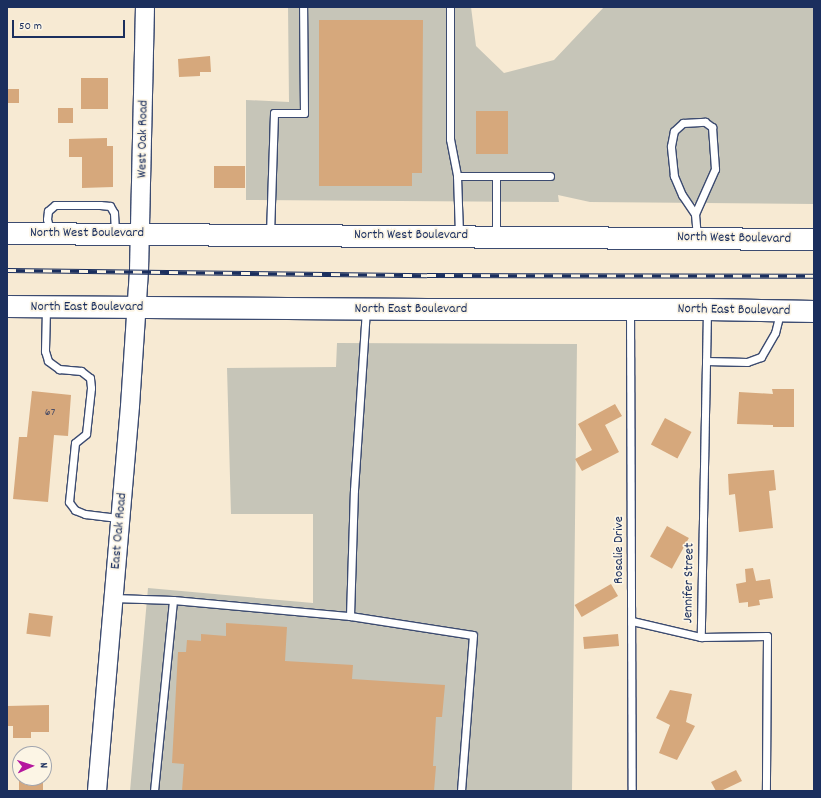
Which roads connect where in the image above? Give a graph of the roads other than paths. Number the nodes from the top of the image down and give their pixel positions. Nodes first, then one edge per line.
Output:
1 (145, 7) edge
2 (304, 7) edge
3 (450, 7) edge
4 (457, 176) junction
5 (496, 176) junction
6 (550, 176) dead end
7 (696, 214) junction
8 (7, 233) edge
9 (50, 233) junction
10 (115, 233) junction
11 (141, 234) junction
12 (270, 234) junction
13 (459, 236) junction
14 (496, 236) junction
15 (697, 238) junction
16 (814, 239) edge
17 (140, 271) joint
18 (7, 306) edge
19 (46, 306) junction
20 (137, 307) junction
21 (707, 308) junction
22 (366, 309) junction
23 (630, 309) junction
24 (781, 310) junction
25 (814, 311) edge
26 (706, 361) junction
27 (120, 518) junction
28 (113, 598) junction
29 (173, 600) junction
30 (350, 616) junction
31 (632, 621) junction
32 (701, 637) junction
33 (97, 791) edge
34 (154, 791) edge
35 (461, 791) edge
36 (632, 791) edge
37 (766, 791) edge

1 - 11 street, West Oak Road
2 - 12 lane
3 - 4 lane
4 - 5 lane
4 - 13 lane
5 - 6 lane
5 - 14 lane
7 - 7 lane
7 - 15 lane
8 - 9 main road, North West Boulevard
9 - 10 main road, North West Boulevard
9 - 10 lane
10 - 11 main road, North West Boulevard
11 - 12 main road, North West Boulevard
11 - 17 street, West Oak Road
12 - 13 main road, North West Boulevard
13 - 14 main road, North West Boulevard
14 - 15 main road, North West Boulevard
15 - 16 main road, North West Boulevard
17 - 20 street, East Oak Road
18 - 19 main road, North East Boulevard
19 - 20 main road, North East Boulevard
19 - 27 lane
20 - 22 main road, North East Boulevard
20 - 27 street, East Oak Road
21 - 23 main road, North East Boulevard
21 - 24 main road, North East Boulevard
21 - 26 lane, Jennifer Street
22 - 23 main road, North East Boulevard
22 - 30 lane
23 - 31 lane, Rosalie Drive
24 - 25 main road, North East Boulevard
24 - 26 lane
26 - 32 lane, Jennifer Street
27 - 28 street, East Oak Road
28 - 29 lane
28 - 33 street, East Oak Road
29 - 30 lane
29 - 34 lane
30 - 35 lane
31 - 32 lane
31 - 36 lane, Rosalie Drive
32 - 37 lane, Jennifer Street

